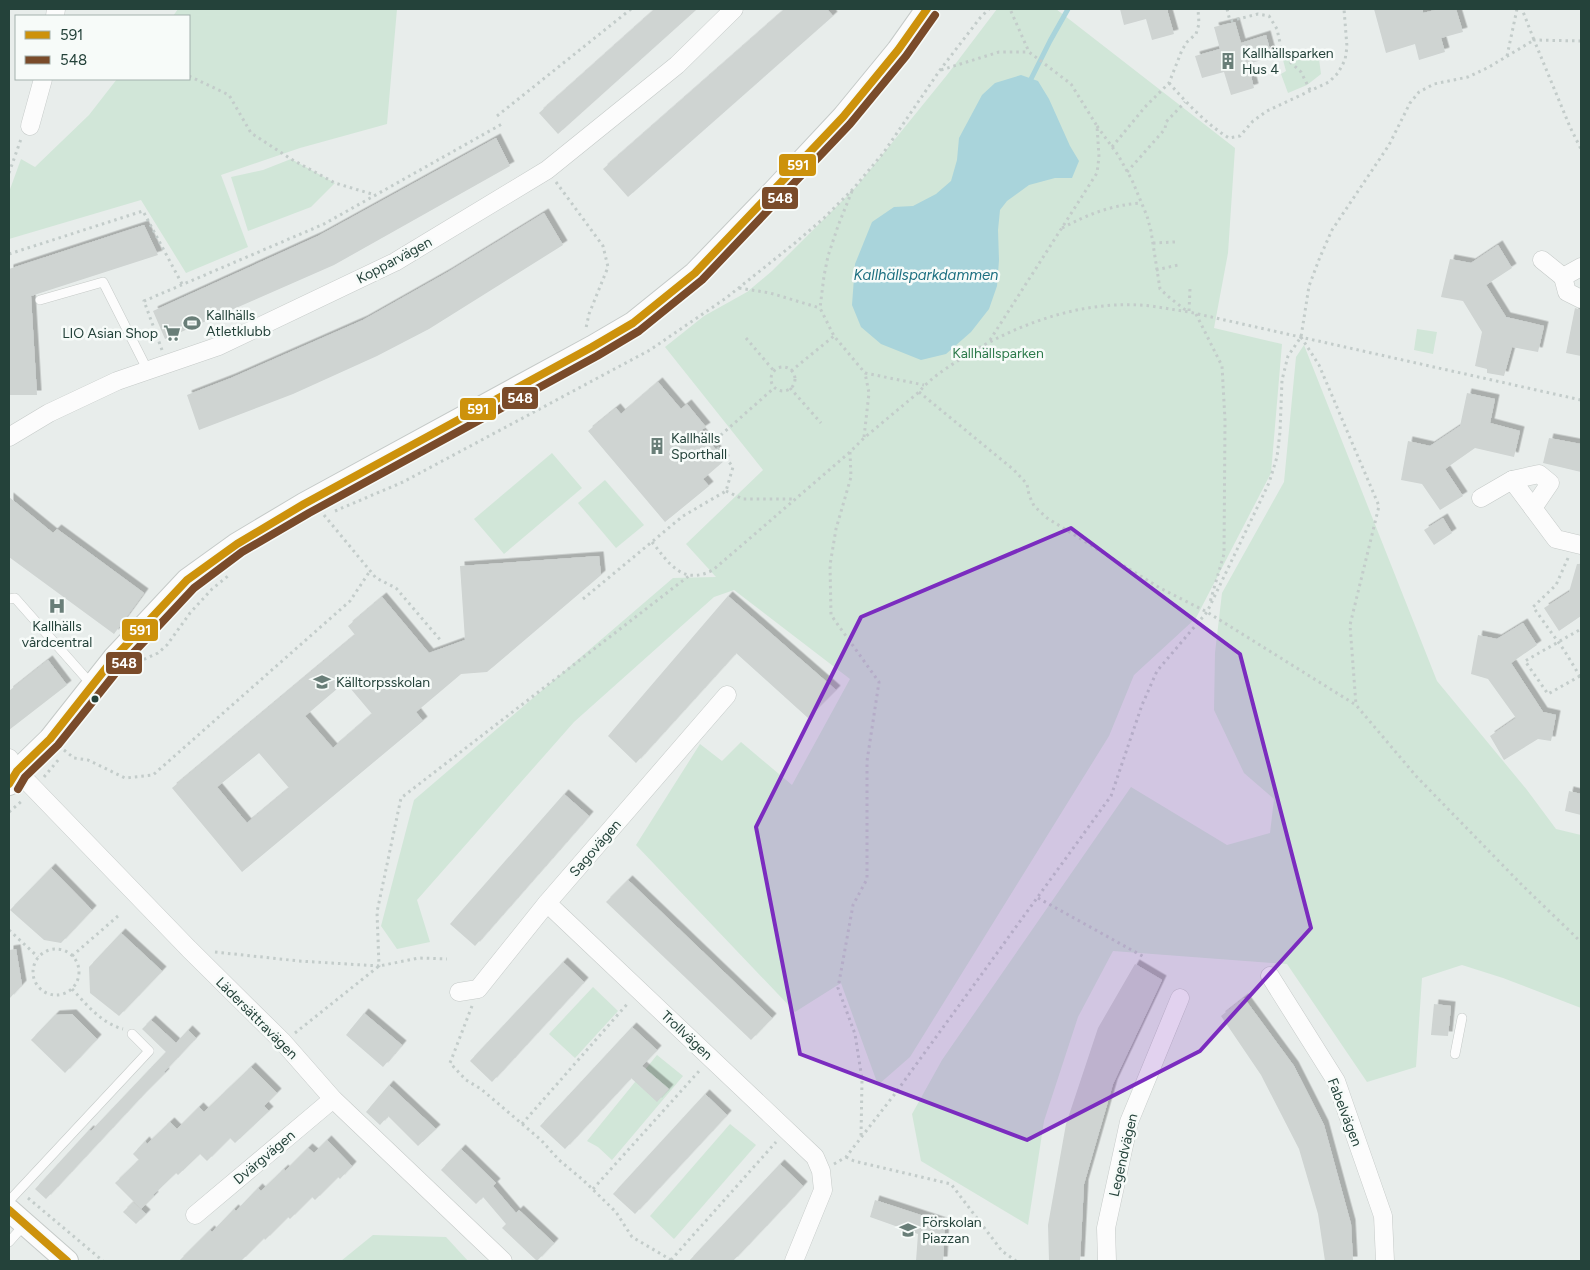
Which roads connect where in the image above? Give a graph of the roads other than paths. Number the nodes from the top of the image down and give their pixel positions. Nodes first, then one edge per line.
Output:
1 (734, 9) edge
2 (927, 9) edge
3 (43, 80) edge
4 (26, 131) road end
5 (1542, 260) dead end
6 (1581, 267) edge
7 (1562, 276) junction
8 (1581, 299) edge
9 (40, 300) dead end
10 (148, 371) junction
11 (9, 437) edge
12 (1512, 480) junction
13 (1481, 498) dead end
14 (1533, 508) junction
15 (1578, 551) edge
16 (9, 599) edge
17 (92, 685) junction
18 (727, 695) dead end
19 (11, 771) edge
20 (547, 903) junction
21 (1270, 976) dead end
22 (459, 992) dead end
23 (1180, 998) dead end
24 (1462, 1018) dead end
25 (132, 1034) road end
26 (1455, 1054) dead end
27 (333, 1099) junction
28 (9, 1201) edge
29 (195, 1215) dead end
30 (17, 1218) edge
31 (9, 1242) edge
32 (67, 1261) edge
33 (502, 1261) edge
34 (794, 1261) edge
35 (1107, 1261) edge
36 (1385, 1261) edge

1 - 10 street, Kopparvägen
2 - 17 street
3 - 4 street
5 - 7 street
6 - 7 street
7 - 8 street
9 - 10 lane
10 - 11 street, Kopparvägen
12 - 13 street
12 - 14 street
12 - 14 street
14 - 15 street
16 - 17 lane
17 - 19 street
18 - 20 street, Sagovägen
19 - 27 street, Lädersättravägen
20 - 22 street, Sagovägen
20 - 34 street, Trollvägen
21 - 36 street, Fabelvägen
23 - 35 street, Legendvägen
24 - 26 lane
25 - 28 lane
27 - 29 street, Dvärgvägen
27 - 33 street, Lädersättravägen
30 - 31 lane
30 - 32 street

